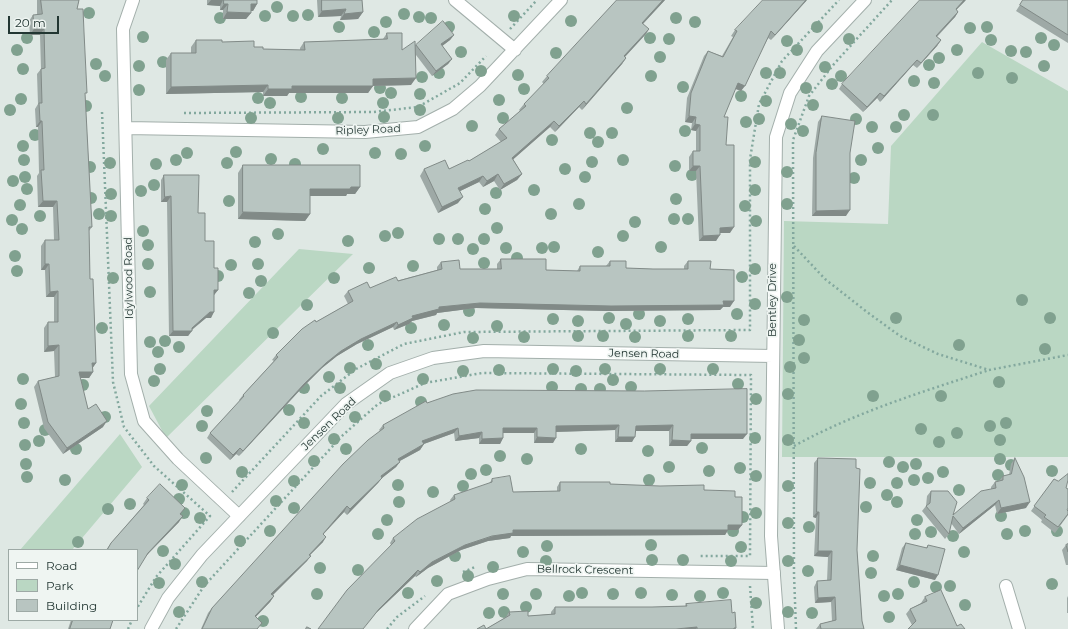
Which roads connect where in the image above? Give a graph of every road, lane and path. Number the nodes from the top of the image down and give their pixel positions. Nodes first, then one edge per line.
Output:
1 (133, 0) edge
2 (455, 0) edge
3 (537, 0) edge
4 (561, 0) edge
5 (839, 0) edge
6 (865, 0) edge
7 (892, 0) edge
8 (507, 33) dead end
9 (515, 50) junction
10 (490, 52) dead end
11 (176, 113) dead end
12 (126, 128) junction
13 (794, 245) junction
14 (1068, 355) edge
15 (773, 356) junction
16 (989, 370) junction
17 (794, 446) junction
18 (232, 492) dead end
19 (239, 516) junction
20 (695, 556) dead end
21 (482, 565) dead end
22 (461, 573) dead end
23 (774, 573) junction
24 (750, 585) dead end
25 (1006, 586) dead end
26 (428, 593) dead end
27 (151, 629) edge
28 (176, 629) edge
29 (387, 629) edge
30 (415, 629) edge
31 (753, 629) edge
32 (778, 629) edge
33 (796, 629) edge
34 (1020, 629) edge

1 - 12 street, Idylwood Road
2 - 9 street
3 - 8 path
4 - 9 street, Ripley Road
5 - 18 path
6 - 15 street, Bentley Drive
7 - 13 path
9 - 12 street, Ripley Road
10 - 11 path
12 - 19 street, Idylwood Road
13 - 16 path
13 - 17 path
14 - 16 path
15 - 19 street, Jensen Road
15 - 23 street, Bentley Drive
16 - 17 path
17 - 33 path
19 - 27 street, Jensen Road
20 - 28 path
21 - 22 path
23 - 30 street, Bellrock Crescent
23 - 32 street, Bentley Drive
24 - 31 path
25 - 34 street
26 - 29 path

